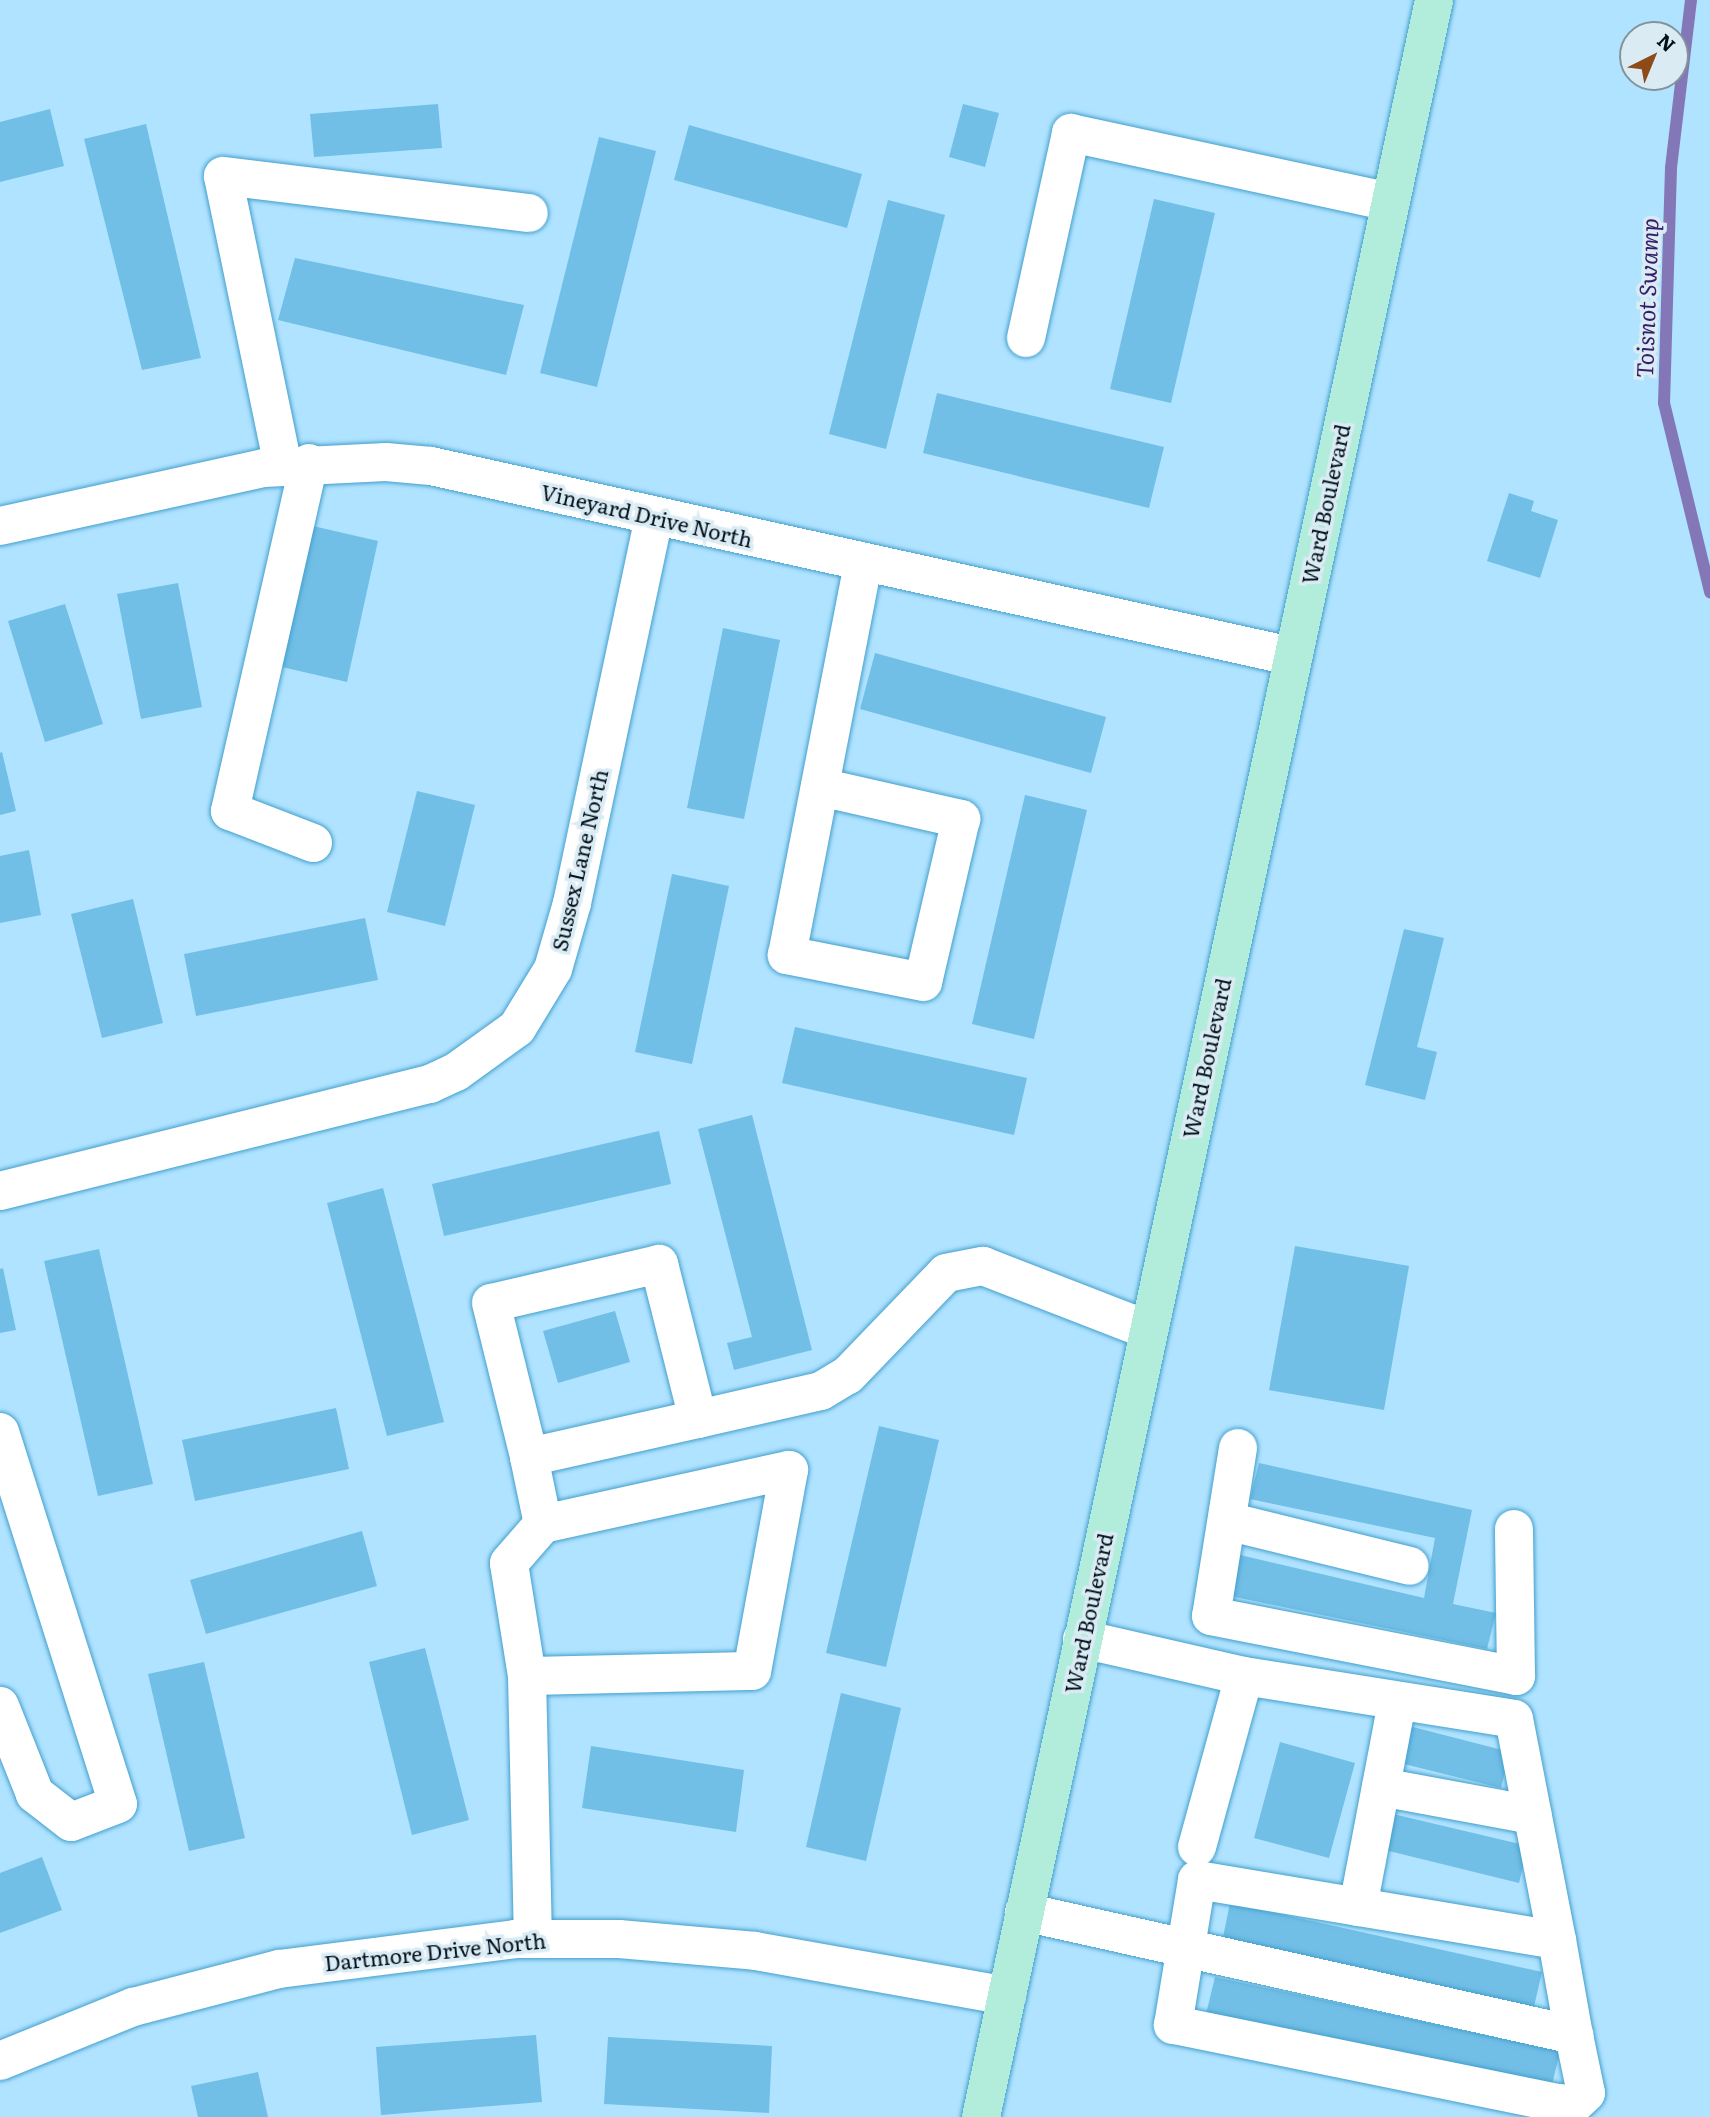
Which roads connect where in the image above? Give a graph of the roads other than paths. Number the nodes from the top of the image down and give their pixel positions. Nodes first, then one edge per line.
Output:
1 (1434, 0) edge
2 (1390, 202) junction
3 (529, 213) dead end
4 (1026, 338) dead end
5 (296, 464) junction
6 (654, 517) junction
7 (0, 526) edge
8 (863, 563) junction
9 (1291, 656) junction
10 (820, 787) junction
11 (313, 843) dead end
12 (0, 1191) edge
13 (1148, 1330) junction
14 (698, 1419) junction
15 (0, 1432) edge
16 (1238, 1448) dead end
17 (528, 1457) junction
18 (1227, 1521) junction
19 (543, 1524) junction
20 (1514, 1529) dead end
21 (1410, 1566) dead end
22 (1082, 1639) junction
23 (527, 1676) junction
24 (1244, 1676) junction
25 (1516, 1676) junction
26 (1397, 1702) junction
27 (0, 1706) edge
28 (1514, 1719) junction
29 (1381, 1787) junction
30 (1532, 1815) junction
31 (1197, 1847) dead end
32 (1358, 1907) junction
33 (1024, 1912) junction
34 (533, 1939) junction
35 (1557, 1940) junction
36 (1185, 1951) junction
37 (1006, 1996) junction
38 (1574, 2035) junction
39 (0, 2060) edge
40 (981, 2117) edge

1 - 2 main road, Ward Boulevard
2 - 4 street
2 - 9 main road, Ward Boulevard
3 - 5 street
5 - 6 street, Vineyard Drive North
5 - 7 street, Vineyard Drive North
5 - 11 street
6 - 8 street, Vineyard Drive North
6 - 12 street, Sussex Lane North
8 - 9 street, Vineyard Drive North
8 - 10 street
9 - 13 main road, Ward Boulevard
10 - 10 street
13 - 14 street
13 - 22 main road, Ward Boulevard
14 - 17 street
14 - 17 street
15 - 27 street
16 - 18 street
17 - 19 street
18 - 21 street
18 - 25 street
19 - 23 street
19 - 23 street
20 - 25 street
22 - 24 street
22 - 33 main road, Ward Boulevard
23 - 34 street
24 - 26 street
24 - 31 street
25 - 28 street
26 - 28 street
26 - 29 street
28 - 30 street
29 - 30 street
29 - 32 street
30 - 35 street
32 - 35 street
32 - 36 street
33 - 36 street
33 - 37 main road, Ward Boulevard
34 - 37 street, Dartmore Drive North
34 - 39 street, Dartmore Drive North
35 - 38 street
36 - 38 street
36 - 38 street
37 - 40 main road, Ward Boulevard

